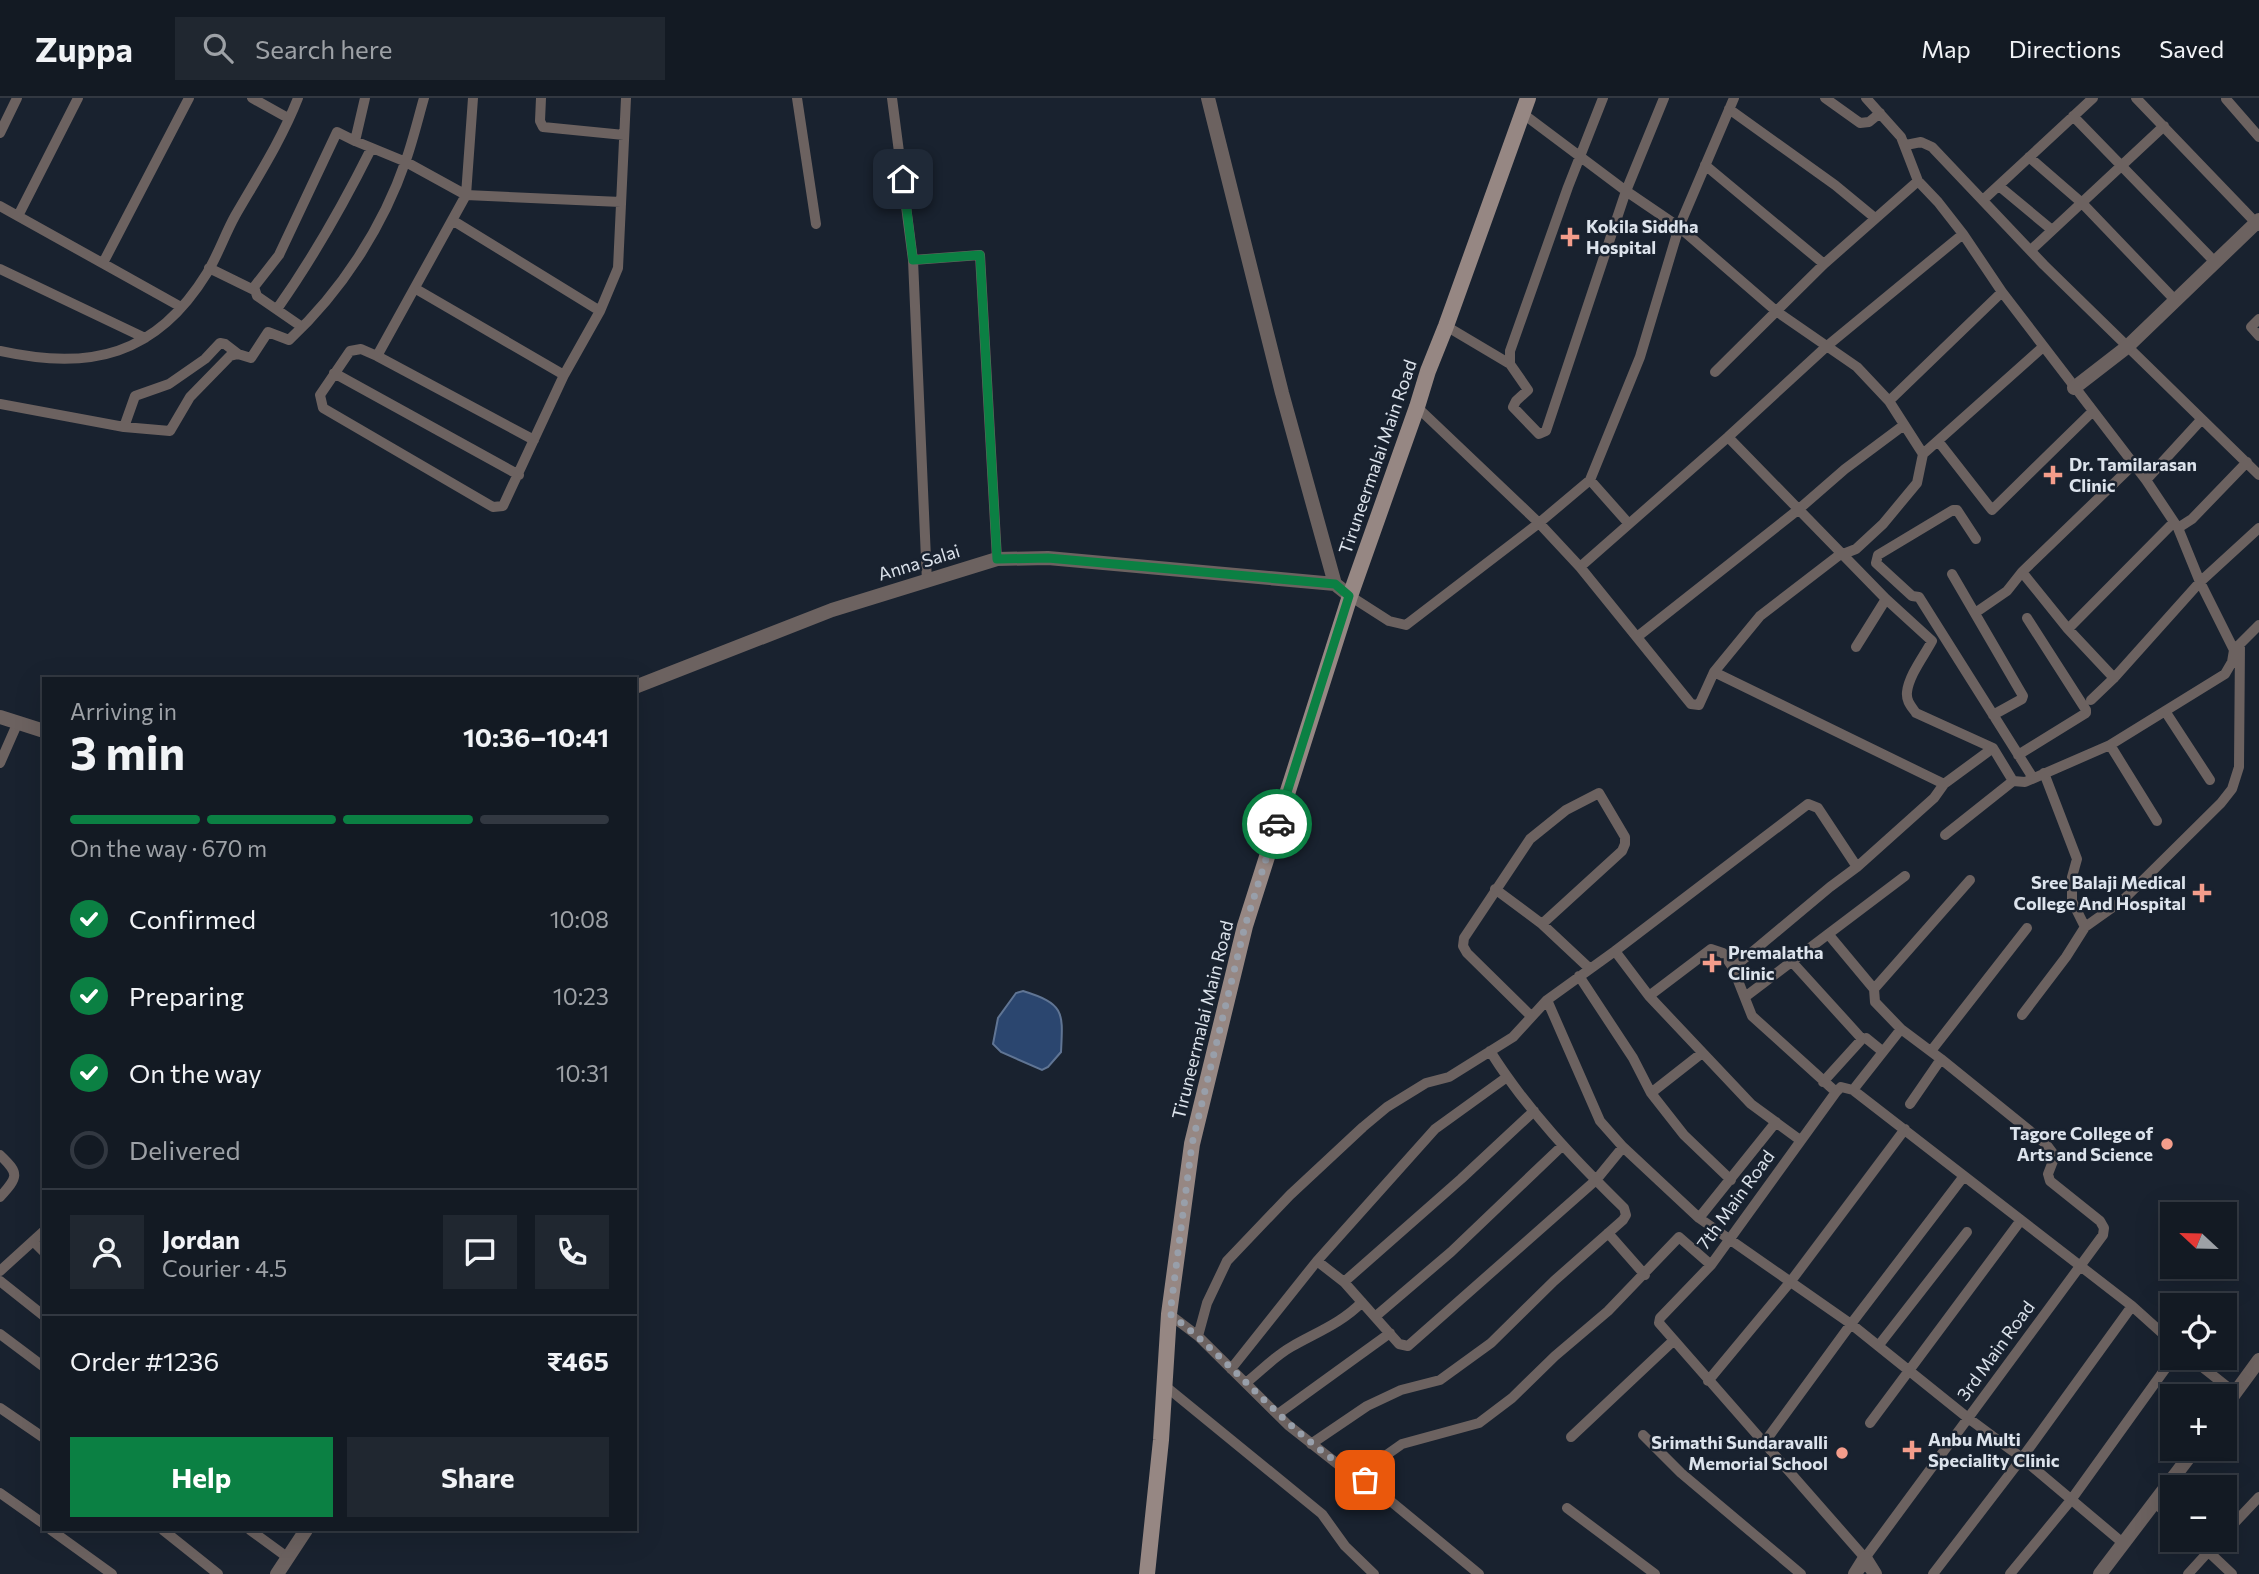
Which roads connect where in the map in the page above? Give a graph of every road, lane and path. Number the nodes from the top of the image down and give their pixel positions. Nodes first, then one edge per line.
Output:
1 (17, 98) edge
2 (78, 98) edge
3 (189, 98) edge
4 (252, 98) edge
5 (298, 98) edge
6 (365, 98) edge
7 (424, 98) edge
8 (473, 98) edge
9 (541, 98) edge
10 (626, 98) edge
11 (797, 98) edge
12 (892, 98) edge
13 (1208, 98) edge
14 (1603, 98) edge
15 (1664, 98) edge
16 (1734, 98) edge
17 (1825, 98) edge
18 (1866, 98) edge
19 (2093, 98) edge
20 (2136, 98) edge
21 (2226, 99) edge
22 (1525, 106) edge
23 (1729, 110) junction
24 (1880, 113) junction
25 (2073, 116) junction
26 (288, 118) junction
27 (2164, 126) junction
28 (0, 132) edge
29 (624, 135) junction
30 (2259, 137) edge
31 (355, 141) junction
32 (1906, 145) junction
33 (371, 149) junction
34 (1581, 157) junction
35 (2029, 157) junction
36 (406, 162) junction
37 (1705, 165) junction
38 (2122, 165) junction
39 (1918, 181) junction
40 (1999, 186) junction
41 (1626, 191) junction
42 (466, 195) junction
43 (1983, 200) junction
44 (621, 202) junction
45 (2082, 203) junction
46 (0, 205) edge
47 (18, 216) junction
48 (1875, 218) junction
49 (452, 220) junction
50 (2258, 223) edge
51 (816, 224) dead end
52 (1679, 227) junction
53 (2052, 230) junction
54 (1963, 234) junction
55 (2031, 250) junction
56 (913, 260) junction
57 (2214, 261) junction
58 (103, 263) junction
59 (1824, 264) junction
60 (209, 268) junction
61 (0, 269) edge
62 (416, 289) junction
63 (254, 290) junction
64 (2002, 292) junction
65 (2175, 300) junction
66 (181, 307) junction
67 (277, 309) junction
68 (600, 311) junction
69 (1776, 311) junction
70 (2259, 319) edge
71 (1447, 326) junction
72 (302, 327) junction
73 (2259, 336) edge
74 (145, 338) junction
75 (1827, 346) junction
76 (2043, 346) junction
77 (2127, 347) junction
78 (0, 351) edge
79 (238, 354) junction
80 (377, 356) junction
81 (1510, 364) junction
82 (1715, 372) dead end
83 (334, 373) junction
84 (564, 375) junction
85 (2074, 387) junction
86 (1889, 401) junction
87 (0, 404) edge
88 (1417, 407) junction
89 (2092, 412) junction
90 (2201, 420) junction
91 (1904, 425) junction
92 (124, 427) junction
93 (1728, 437) junction
94 (534, 440) junction
95 (1938, 441) junction
96 (1923, 454) junction
97 (2248, 462) junction
98 (2133, 465) junction
99 (519, 475) junction
100 (2259, 475) edge
101 (1590, 480) junction
102 (2146, 480) junction
103 (1799, 509) junction
104 (1539, 523) junction
105 (1629, 524) junction
106 (2176, 525) junction
107 (2259, 528) edge
108 (1976, 539) dead end
109 (1843, 554) junction
110 (997, 559) junction
111 (1580, 567) junction
112 (2022, 572) junction
113 (1952, 573) dead end
114 (928, 582) junction
115 (2200, 582) junction
116 (1335, 584) junction
117 (1349, 596) junction
118 (1886, 599) junction
119 (1975, 613) junction
120 (2027, 618) dead end
121 (2259, 625) edge
122 (2068, 629) junction
123 (1637, 637) junction
124 (1856, 647) dead end
125 (2237, 647) junction
126 (1714, 672) junction
127 (2114, 678) junction
128 (637, 686) edge
129 (2091, 700) dead end
130 (2165, 711) junction
131 (1993, 715) junction
132 (0, 717) edge
133 (18, 722) junction
134 (42, 731) edge
135 (2110, 746) junction
136 (1993, 748) junction
137 (2018, 755) junction
138 (0, 763) edge
139 (2044, 773) junction
140 (2033, 778) junction
141 (2210, 779) dead end
142 (2013, 782) junction
143 (1944, 784) junction
144 (2157, 821) dead end
145 (1945, 835) dead end
146 (1857, 867) junction
147 (1905, 876) dead end
148 (1970, 880) dead end
149 (1495, 889) junction
150 (1542, 924) junction
151 (2085, 927) junction
152 (2027, 928) dead end
153 (1829, 935) junction
154 (1615, 951) junction
155 (1793, 964) junction
156 (1589, 968) junction
157 (1733, 968) junction
158 (1579, 976) junction
159 (1874, 989) junction
160 (1649, 996) junction
161 (1745, 997) junction
162 (1547, 1000) junction
163 (2021, 1015) dead end
164 (1531, 1016) junction
165 (1901, 1029) junction
166 (1862, 1039) junction
167 (1490, 1051) junction
168 (1931, 1051) junction
169 (1882, 1052) junction
170 (1702, 1053) junction
171 (1941, 1059) junction
172 (1507, 1077) junction
173 (1823, 1082) junction
174 (1853, 1090) junction
175 (1836, 1092) junction
176 (1651, 1093) junction
177 (1910, 1104) dead end
178 (1534, 1111) junction
179 (1776, 1122) junction
180 (1905, 1129) junction
181 (1800, 1140) junction
182 (1562, 1146) junction
183 (1623, 1147) junction
184 (0, 1155) edge
185 (1964, 1176) junction
186 (1596, 1180) junction
187 (1731, 1180) junction
188 (0, 1197) edge
189 (1699, 1219) junction
190 (2021, 1220) junction
191 (1967, 1232) dead end
192 (42, 1233) edge
193 (1608, 1233) junction
194 (1730, 1239) junction
195 (34, 1242) junction
196 (42, 1250) edge
197 (1317, 1261) junction
198 (1711, 1265) junction
199 (2080, 1266) junction
200 (0, 1271) edge
201 (1645, 1275) junction
202 (0, 1281) edge
203 (1791, 1281) junction
204 (1344, 1282) junction
205 (1362, 1302) junction
206 (2132, 1306) junction
207 (42, 1314) edge
208 (1170, 1314) junction
209 (1376, 1316) junction
210 (1851, 1324) junction
211 (2160, 1331) edge
212 (1390, 1333) junction
213 (0, 1334) edge
214 (1198, 1336) junction
215 (1673, 1341) junction
216 (1879, 1345) junction
217 (2259, 1360) edge
218 (42, 1366) edge
219 (1231, 1369) junction
220 (1909, 1369) junction
221 (2164, 1370) edge
222 (2206, 1370) edge
223 (1708, 1381) junction
224 (1247, 1382) junction
225 (2224, 1384) edge
226 (1164, 1385) junction
227 (2237, 1390) edge
228 (0, 1408) edge
229 (1278, 1414) junction
230 (1968, 1418) junction
231 (1870, 1423) dead end
232 (1643, 1435) dead end
233 (42, 1437) edge
234 (1571, 1437) dead end
235 (1764, 1443) junction
236 (1311, 1444) junction
237 (2022, 1458) junction
238 (2186, 1461) edge
239 (1365, 1480) junction
240 (0, 1493) edge
241 (2259, 1497) edge
242 (2071, 1500) junction
243 (2155, 1503) junction
244 (2160, 1507) edge
245 (1567, 1508) dead end
246 (2237, 1520) edge
247 (42, 1523) edge
248 (52, 1531) edge
249 (164, 1531) edge
250 (251, 1531) edge
251 (305, 1531) edge
252 (2124, 1544) junction
253 (2208, 1552) joint
254 (287, 1557) junction
255 (1865, 1558) junction
256 (112, 1574) edge
257 (218, 1574) edge
258 (277, 1574) edge
259 (1147, 1574) edge
260 (1374, 1574) edge
261 (1479, 1574) edge
262 (1655, 1574) edge
263 (1801, 1574) edge
264 (1855, 1574) edge
265 (1875, 1574) edge
266 (1933, 1574) edge
267 (2010, 1574) edge
268 (2100, 1574) edge
269 (2188, 1574) edge
270 (2232, 1574) edge

1 - 28 street
2 - 47 street
3 - 58 street
4 - 26 street
5 - 26 street
6 - 31 street
7 - 36 street
8 - 42 street
9 - 29 street
10 - 29 street
11 - 51 street
12 - 56 street
13 - 116 street
14 - 34 street
15 - 41 street
16 - 23 street
17 - 24 street
18 - 24 street
19 - 25 street
20 - 27 street
21 - 30 street
22 - 34 street
22 - 71 main road, Tiruneermalai Main Road
23 - 37 street
23 - 48 street
24 - 32 street
25 - 35 street
25 - 38 street
26 - 60 street
27 - 38 street
27 - 50 street
29 - 44 street
31 - 33 street
31 - 63 street
32 - 39 street
32 - 43 street
33 - 36 street
33 - 67 street
34 - 41 street
34 - 81 street
35 - 40 street
35 - 45 street
36 - 42 street
36 - 72 street
37 - 52 street
37 - 59 street
38 - 45 street
38 - 57 street
39 - 48 street
39 - 54 street
40 - 43 street
40 - 53 street
41 - 52 street
41 - 81 street
42 - 44 street
42 - 49 street
43 - 55 street
44 - 68 street
45 - 53 street
45 - 65 street
46 - 47 street
47 - 58 street
48 - 59 street
49 - 62 street
49 - 68 street
50 - 57 street
52 - 69 street
52 - 101 street
53 - 55 street
54 - 64 street
54 - 75 street
55 - 77 street
56 - 110 street
56 - 114 street
57 - 65 street
58 - 66 street
59 - 69 street
60 - 63 street
60 - 66 street
61 - 74 street
62 - 80 street
62 - 84 street
63 - 67 street
64 - 76 street
64 - 86 street
65 - 77 street
66 - 74 street
67 - 72 street
68 - 84 street
69 - 75 street
69 - 82 street
70 - 73 street
71 - 81 street
71 - 88 main road, Tiruneermalai Main Road
72 - 79 street
74 - 78 street
75 - 86 street
75 - 93 street
76 - 85 street
76 - 95 street
77 - 85 street
77 - 90 street
79 - 92 street
79 - 92 street
80 - 83 street
80 - 94 street
83 - 99 street
83 - 99 street
84 - 94 street
85 - 89 street
86 - 91 street
87 - 92 street
88 - 104 street
88 - 117 main road, Tiruneermalai Main Road
89 - 95 street
89 - 98 street
90 - 97 street
90 - 102 street
91 - 96 street
91 - 103 street
93 - 103 street
93 - 105 street
94 - 99 street
95 - 96 street
96 - 109 street
97 - 100 street
97 - 106 street
98 - 102 street
98 - 112 street
101 - 104 street
101 - 105 street
102 - 106 street
103 - 109 street
103 - 123 street
104 - 111 street
104 - 117 street
105 - 111 street
106 - 115 street
106 - 122 street
107 - 115 street
108 - 131 street
109 - 118 street
109 - 126 street
110 - 114 street, Anna Salai
110 - 116 street, Anna Salai
111 - 123 street
112 - 119 street
112 - 122 street
113 - 119 street
114 - 128 street, Anna Salai
115 - 125 street
115 - 127 street
116 - 117 street
117 - 208 main road, Tiruneermalai Main Road
118 - 124 street
118 - 136 street
119 - 131 street
120 - 137 street
121 - 125 street
122 - 127 street
123 - 126 street
125 - 130 street
125 - 151 street
126 - 143 street
127 - 129 street
130 - 135 street
130 - 141 street
131 - 137 street
132 - 133 street
133 - 134 street
133 - 138 street
135 - 139 street
135 - 144 street
136 - 142 street
136 - 143 street
137 - 140 street
139 - 140 street
139 - 151 street
140 - 142 street
142 - 145 street
143 - 146 street
146 - 154 street
146 - 157 street
147 - 153 street
148 - 159 street
149 - 150 street
149 - 150 street
149 - 164 street
150 - 156 street
151 - 163 street
152 - 168 street
153 - 155 street
153 - 159 street
154 - 156 street
154 - 160 street
155 - 161 street
155 - 166 street
156 - 158 street
157 - 160 street
157 - 161 street
158 - 162 street
158 - 176 street
159 - 165 street
160 - 170 street
161 - 173 street
162 - 164 street
162 - 183 street
164 - 167 street
165 - 168 street
165 - 169 street
166 - 169 street
166 - 173 street
167 - 172 street
167 - 214 street
168 - 171 street
169 - 174 street
170 - 176 street
170 - 179 street
171 - 177 street
171 - 199 street, 3rd Main Road
172 - 178 street
172 - 197 street
173 - 175 street
174 - 175 street
174 - 180 street
175 - 181 street, 7th Main Road
176 - 187 street
178 - 182 street
178 - 204 street
179 - 181 street
179 - 187 street
180 - 185 street
180 - 203 street
181 - 194 street, 7th Main Road
182 - 186 street
182 - 209 street
183 - 186 street
183 - 189 street
184 - 188 street
185 - 190 street
185 - 210 street
186 - 193 street
186 - 212 street
187 - 189 street
189 - 194 street
190 - 199 street
190 - 220 street
191 - 216 street
192 - 195 street
193 - 201 street
193 - 236 street
194 - 198 street, 7th Main Road
194 - 203 street
195 - 196 street
195 - 200 street
197 - 204 street
197 - 219 street
198 - 201 street
198 - 215 street, 7th Main Road
199 - 206 street
199 - 230 street, 3rd Main Road
201 - 239 street
202 - 207 street
203 - 210 street
203 - 223 street
204 - 205 street
205 - 209 street
205 - 224 street
206 - 211 street
206 - 237 street
208 - 214 street
208 - 226 main road, Tiruneermalai Main Road
209 - 212 street
210 - 216 street
210 - 235 street
212 - 229 street
213 - 218 street
214 - 219 street
215 - 223 street
215 - 234 street
216 - 220 street
217 - 227 street
219 - 224 street
220 - 230 street
220 - 231 street
221 - 242 street
222 - 225 street
223 - 235 street
224 - 229 street
226 - 259 main road, Tiruneermalai Main Road
226 - 260 street
228 - 233 street
229 - 236 street
230 - 237 street
230 - 255 street, 3rd Main Road
232 - 263 street
235 - 255 street
236 - 239 street
237 - 242 street
237 - 266 street
238 - 243 street
239 - 261 street
240 - 247 street
241 - 246 street
242 - 252 street
242 - 267 street
243 - 244 street
243 - 252 street
245 - 262 street
248 - 256 street
249 - 257 street
250 - 254 street
251 - 254 street
252 - 268 street
253 - 269 street
253 - 270 street
254 - 258 street
255 - 264 street
255 - 265 street

